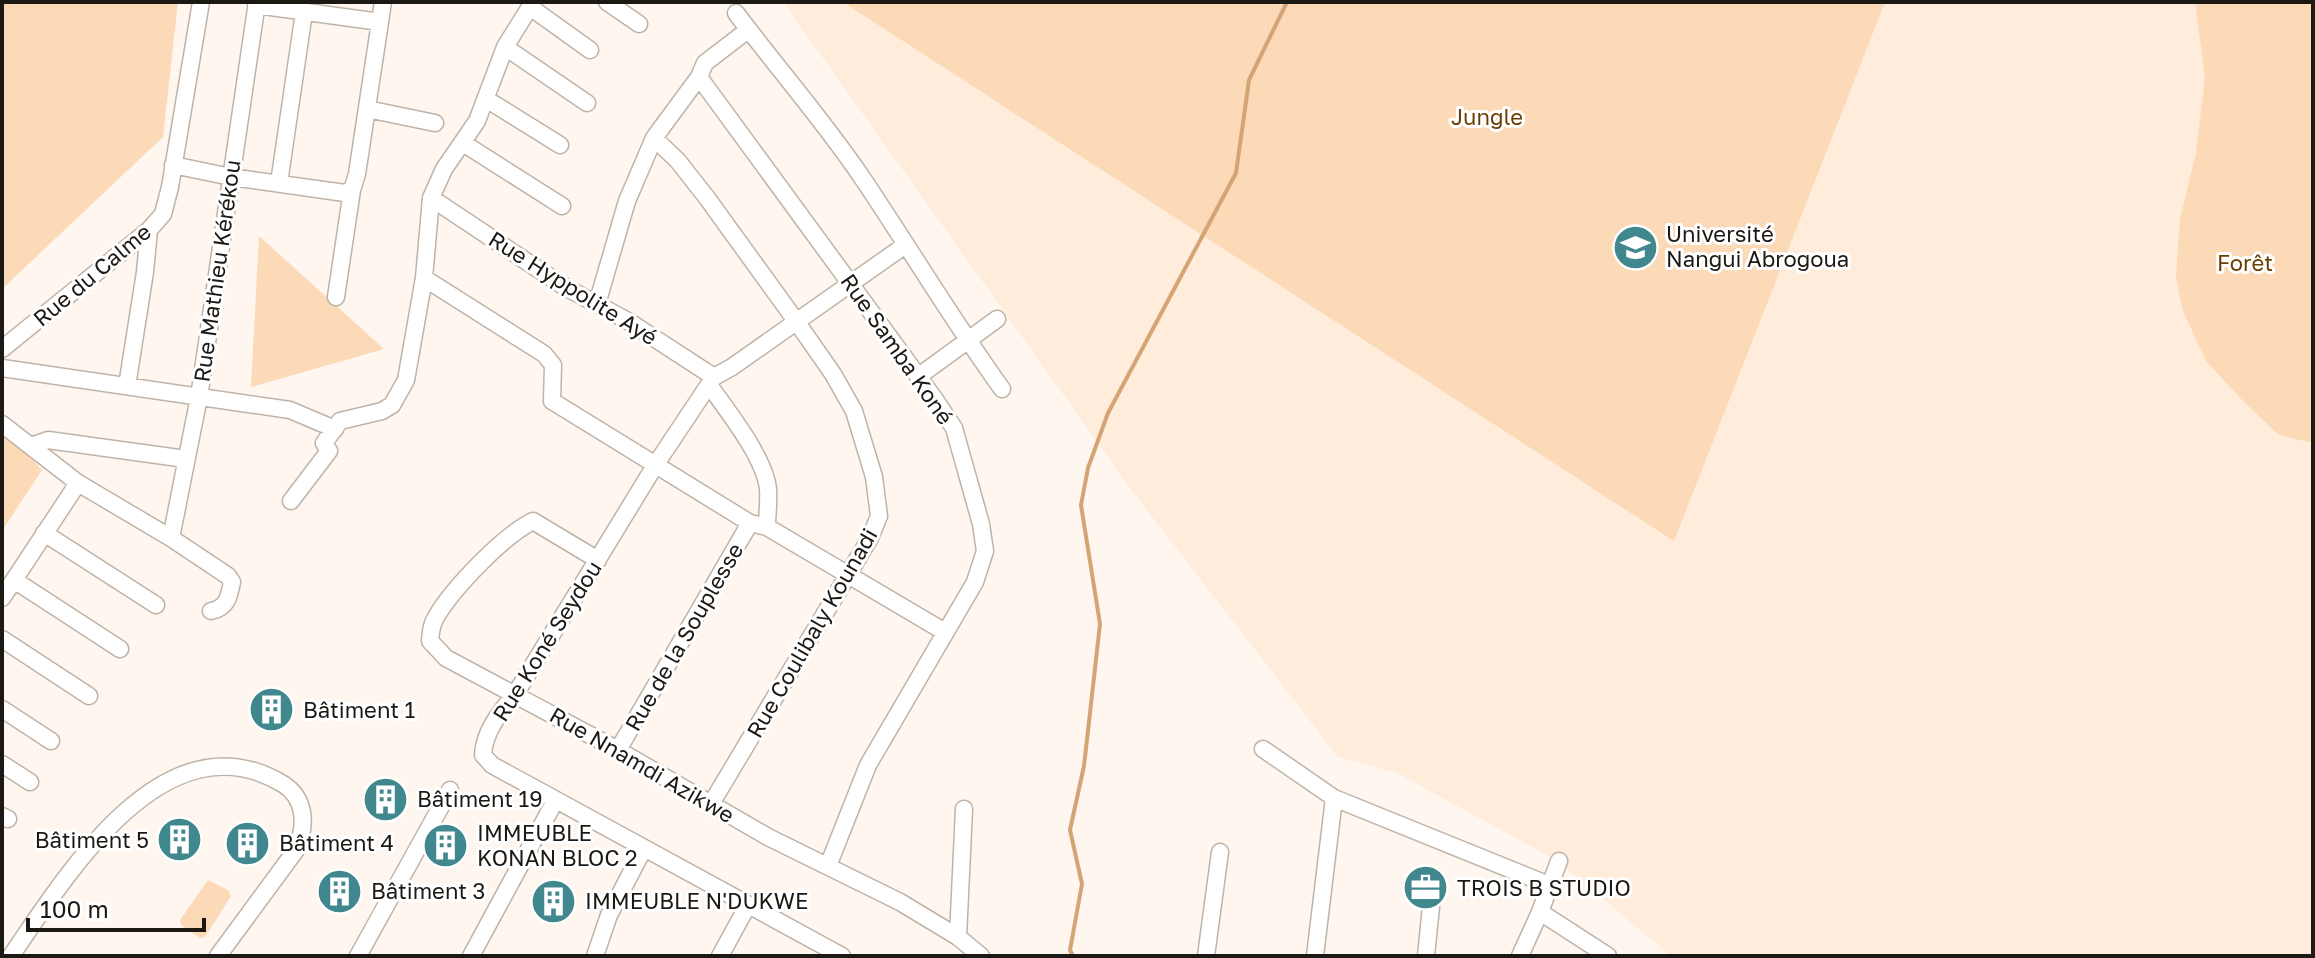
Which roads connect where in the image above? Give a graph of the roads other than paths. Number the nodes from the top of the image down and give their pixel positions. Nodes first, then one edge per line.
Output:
1 (201, 2) edge
2 (383, 2) edge
3 (607, 2) edge
4 (257, 4) edge
5 (532, 5) edge
6 (304, 12) junction
7 (736, 13) dead end
8 (380, 22) junction
9 (639, 24) dead end
10 (748, 30) junction
11 (505, 47) junction
12 (590, 50) dead end
13 (699, 77) junction
14 (486, 99) junction
15 (587, 103) dead end
16 (367, 109) junction
17 (435, 123) dead end
18 (654, 138) junction
19 (463, 143) junction
20 (560, 145) dead end
21 (173, 165) junction
22 (231, 177) junction
23 (279, 183) junction
24 (352, 190) junction
25 (431, 198) junction
26 (562, 206) dead end
27 (149, 230) junction
28 (904, 246) junction
29 (424, 278) junction
30 (852, 282) junction
31 (336, 297) dead end
32 (597, 304) junction
33 (997, 319) dead end
34 (796, 321) junction
35 (967, 341) junction
36 (2, 349) edge
37 (2, 368) edge
38 (919, 376) junction
39 (712, 381) junction
40 (127, 386) junction
41 (1002, 389) dead end
42 (199, 397) junction
43 (2, 424) edge
44 (335, 429) junction
45 (31, 446) junction
46 (186, 459) junction
47 (656, 464) junction
48 (78, 483) junction
49 (291, 501) dead end
50 (758, 525) junction
51 (44, 533) junction
52 (171, 538) junction
53 (598, 560) junction
54 (848, 574) junction
55 (14, 580) junction
56 (2, 598) edge
57 (156, 605) dead end
58 (211, 611) dead end
59 (945, 632) junction
60 (2, 639) edge
61 (120, 649) dead end
62 (516, 693) junction
63 (89, 696) dead end
64 (2, 710) edge
65 (51, 741) dead end
66 (1263, 749) dead end
67 (618, 750) junction
68 (2, 764) edge
69 (30, 782) dead end
70 (450, 790) dead end
71 (1334, 798) junction
72 (555, 801) junction
73 (711, 804) junction
74 (964, 809) dead end
75 (643, 850) junction
76 (1220, 852) dead end
77 (1559, 861) dead end
78 (828, 866) junction
79 (1434, 877) dead end
80 (1549, 885) junction
81 (748, 905) junction
82 (1540, 912) junction
83 (958, 937) junction
84 (11, 956) edge
85 (218, 956) edge
86 (358, 956) edge
87 (471, 956) edge
88 (595, 956) edge
89 (720, 956) edge
90 (842, 956) edge
91 (981, 956) edge
92 (1206, 956) edge
93 (1315, 956) edge
94 (1426, 956) edge
95 (1520, 956) edge
96 (1608, 956) edge

1 - 21 street, Rue du Calme
2 - 8 street
3 - 9 street
4 - 6 street
4 - 22 street, Rue Mathieu Kérékou
5 - 11 street
5 - 12 street
6 - 8 street
6 - 23 street
7 - 10 street
8 - 16 street
10 - 13 street
10 - 28 street
11 - 14 street
11 - 15 street
13 - 18 street
13 - 30 street, Rue Samba Koné
14 - 19 street
14 - 20 street
16 - 17 street
16 - 24 street
18 - 32 street
18 - 34 street, Rue Coulibaly Kounadi
19 - 25 street
19 - 26 street
21 - 22 street
21 - 27 street, Rue du Calme
22 - 23 street
22 - 42 street, Rue Mathieu Kérékou
23 - 24 street
24 - 31 street
25 - 29 street
25 - 32 street, Rue Hyppolite Ayé
27 - 36 street, Rue du Calme
27 - 40 street
28 - 30 street, Rue Koné Seydou
28 - 35 street
29 - 44 street
29 - 47 street
30 - 34 street, Rue Koné Seydou
30 - 38 street, Rue Samba Koné
32 - 39 street, Rue Hyppolite Ayé
33 - 35 street
34 - 39 street, Rue Koné Seydou
34 - 54 street, Rue Coulibaly Kounadi
35 - 38 street
35 - 41 street
37 - 40 street
38 - 59 street, Rue Samba Koné
39 - 47 street, Rue Koné Seydou
39 - 50 street
40 - 42 street
42 - 44 street
42 - 46 street, Rue Mathieu Kérékou
43 - 45 street
44 - 49 street
45 - 46 street
45 - 48 street
46 - 52 street, Rue Mathieu Kérékou
47 - 50 street
47 - 53 street, Rue Koné Seydou
48 - 51 street
48 - 52 street
50 - 54 street
50 - 67 street, Rue de la Souplesse
51 - 55 street
51 - 57 street
52 - 58 street
53 - 62 street, Rue Koné Seydou
53 - 62 street, Rue Nnamdi Azikwe
54 - 59 street
54 - 73 street, Rue Coulibaly Kounadi
55 - 56 street
55 - 61 street
59 - 78 street, Rue Samba Koné
60 - 63 street
62 - 67 street, Rue Nnamdi Azikwe
62 - 72 street, Rue Koné Seydou
64 - 65 street
66 - 71 street
67 - 73 street, Rue Nnamdi Azikwe
68 - 69 street
70 - 86 street
71 - 80 street
71 - 93 street
72 - 75 street, Rue Koné Seydou
72 - 87 street
73 - 78 street, Rue Nnamdi Azikwe
74 - 83 street
75 - 81 street, Rue Koné Seydou
75 - 88 street
76 - 92 street
77 - 80 street
78 - 83 street, Rue Nnamdi Azikwe
79 - 94 street
80 - 82 street
81 - 89 street
81 - 90 street, Rue Koné Seydou
82 - 95 street
82 - 96 street
83 - 91 street, Rue Nnamdi Azikwe
84 - 85 street

